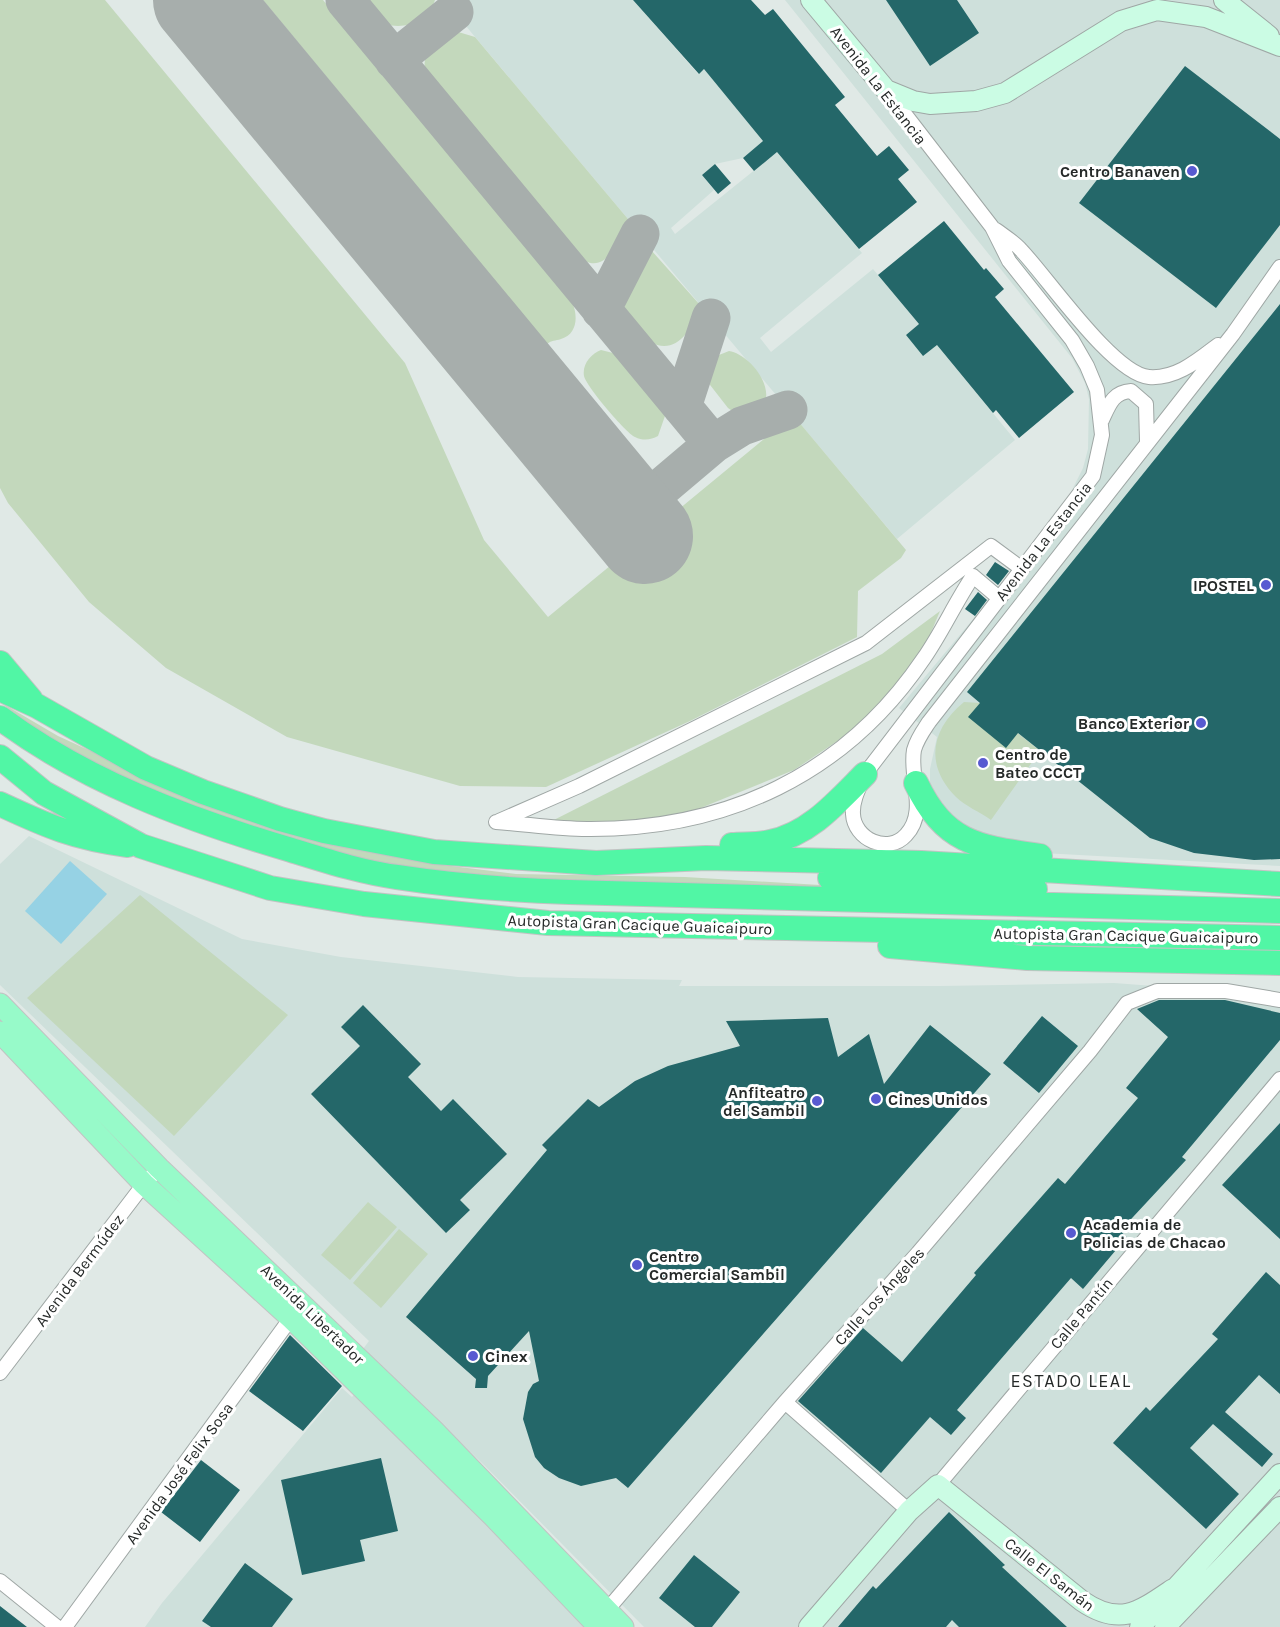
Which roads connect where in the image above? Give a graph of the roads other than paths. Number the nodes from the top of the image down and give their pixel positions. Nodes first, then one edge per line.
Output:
1 (811, 0) edge
2 (1224, 0) edge
3 (1279, 45) edge
4 (886, 90) junction
5 (992, 227) junction
6 (1280, 267) edge
7 (1233, 334) junction
8 (1101, 422) junction
9 (1147, 441) junction
10 (1022, 569) junction
11 (999, 598) junction
12 (0, 663) edge
13 (0, 689) edge
14 (37, 706) junction
15 (0, 717) edge
16 (0, 757) edge
17 (865, 774) junction
18 (0, 777) edge
19 (916, 783) junction
20 (44, 793) junction
21 (0, 804) edge
22 (141, 846) junction
23 (664, 861) junction
24 (1086, 871) junction
25 (1280, 884) edge
26 (1096, 906) junction
27 (1280, 911) edge
28 (721, 929) junction
29 (1280, 938) edge
30 (1269, 962) edge
31 (1280, 973) edge
32 (1280, 1000) edge
33 (0, 1004) edge
34 (0, 1032) edge
35 (1280, 1079) edge
36 (159, 1168) junction
37 (144, 1184) junction
38 (291, 1318) junction
39 (0, 1373) edge
40 (785, 1402) junction
41 (1280, 1474) edge
42 (938, 1485) junction
43 (1280, 1508) edge
44 (909, 1511) junction
45 (0, 1581) edge
46 (1173, 1589) junction
47 (603, 1619) edge
48 (57, 1627) edge
49 (65, 1627) edge
50 (623, 1627) edge
51 (809, 1627) edge
52 (1140, 1627) edge
53 (1164, 1627) edge

1 - 4 main road, Avenida La Estancia
2 - 3 main road
3 - 4 main road
4 - 5 street, Avenida La Estancia
5 - 7 street, Avenida La Estancia
5 - 8 street, Avenida La Estancia
6 - 7 street, Avenida La Estancia
7 - 9 street, Avenida La Estancia
8 - 9 street
8 - 10 street, Avenida La Estancia
9 - 19 street, Avenida La Estancia
10 - 11 street, Avenida La Estancia
10 - 11 street
11 - 17 street, Avenida La Estancia
12 - 14 highway
13 - 14 highway
14 - 23 highway
15 - 26 highway, Autopista Gran Cacique Guaicaipuro
16 - 20 highway, Autopista Gran Cacique Guaicaipuro
17 - 19 street, Avenida La Estancia
17 - 23 highway
18 - 20 highway
19 - 24 highway
20 - 22 highway, Autopista Gran Cacique Guaicaipuro
21 - 22 highway
22 - 28 highway, Autopista Gran Cacique Guaicaipuro
23 - 24 highway
23 - 26 highway
24 - 25 highway
26 - 27 highway, Autopista Gran Cacique Guaicaipuro
28 - 29 highway, Autopista Gran Cacique Guaicaipuro
28 - 30 highway
30 - 31 highway
32 - 40 street, Calle Los Ángeles
33 - 36 main road, Avenida Libertador
34 - 37 main road, Avenida Libertador
35 - 42 street, Calle Pantín
36 - 37 street, Avenida Bermúdez
36 - 47 main road, Avenida Libertador
37 - 38 main road, Avenida Libertador
37 - 39 street, Avenida Bermúdez
38 - 47 main road, Avenida Libertador
38 - 49 street, Avenida José Felix Sosa
40 - 44 street
40 - 47 street, Calle Los Ángeles
41 - 46 main road
42 - 44 main road, Calle Pantín
42 - 46 main road, Calle El Samán
43 - 53 main road
44 - 51 main road, Calle Pantín
45 - 48 street
46 - 52 main road
47 - 50 main road, Avenida Libertador

